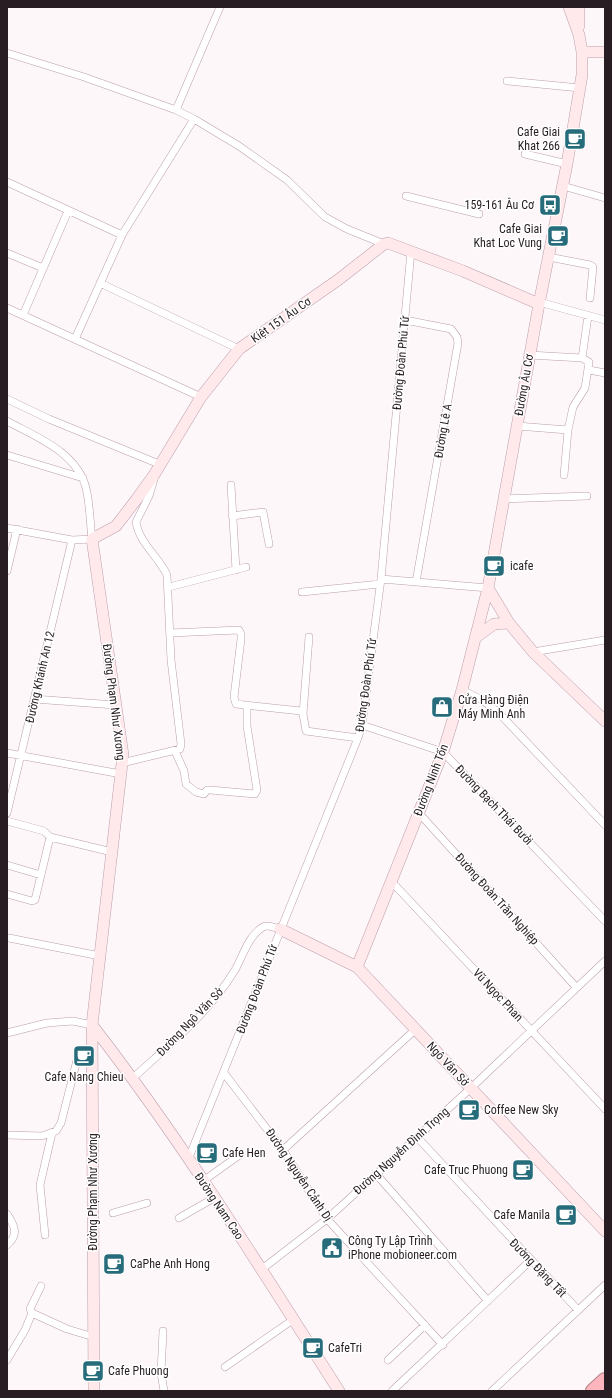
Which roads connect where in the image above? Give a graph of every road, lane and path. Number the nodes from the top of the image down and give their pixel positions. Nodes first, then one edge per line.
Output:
1 (220, 7) edge
2 (569, 7) edge
3 (579, 7) edge
4 (579, 35) junction
5 (582, 52) junction
6 (605, 52) edge
7 (7, 53) edge
8 (507, 81) dead end
9 (580, 88) junction
10 (176, 110) junction
11 (194, 119) junction
12 (525, 154) dead end
13 (567, 164) junction
14 (7, 182) edge
15 (563, 186) junction
16 (406, 196) dead end
17 (605, 198) edge
18 (68, 211) junction
19 (479, 214) dead end
20 (122, 235) junction
21 (384, 244) junction
22 (411, 251) junction
23 (7, 253) edge
24 (548, 257) junction
25 (43, 268) junction
26 (100, 283) junction
27 (590, 298) dead end
28 (539, 303) junction
29 (7, 308) edge
30 (23, 315) junction
31 (588, 316) junction
32 (404, 320) junction
33 (605, 320) edge
34 (75, 339) junction
35 (239, 349) junction
36 (530, 356) junction
37 (582, 358) junction
38 (589, 370) junction
39 (605, 373) edge
40 (201, 397) junction
41 (7, 399) edge
42 (7, 421) edge
43 (517, 426) junction
44 (568, 430) junction
45 (7, 455) edge
46 (160, 464) junction
47 (154, 475) junction
48 (564, 475) dead end
49 (83, 478) junction
50 (231, 485) dead end
51 (587, 496) dead end
52 (504, 499) junction
53 (232, 516) junction
54 (7, 528) edge
55 (17, 529) junction
56 (92, 539) junction
57 (72, 540) junction
58 (269, 544) dead end
59 (246, 567) dead end
60 (236, 570) junction
61 (7, 571) edge
62 (380, 581) junction
63 (416, 582) junction
64 (169, 587) junction
65 (488, 588) junction
66 (302, 592) dead end
67 (508, 623) junction
68 (170, 632) junction
69 (309, 637) dead end
70 (475, 638) junction
71 (605, 640) edge
72 (533, 652) junction
73 (462, 690) junction
74 (34, 699) junction
75 (115, 705) junction
76 (247, 706) junction
77 (303, 714) junction
78 (605, 721) edge
79 (362, 725) junction
80 (358, 738) junction
81 (175, 751) junction
82 (443, 752) junction
83 (7, 753) edge
84 (21, 757) junction
85 (121, 769) junction
86 (418, 812) junction
87 (7, 813) edge
88 (7, 821) edge
89 (605, 825) edge
90 (50, 837) junction
91 (112, 852) junction
92 (7, 865) edge
93 (41, 875) junction
94 (391, 881) junction
95 (7, 894) edge
96 (605, 921) edge
97 (280, 929) junction
98 (9, 938) dead end
99 (100, 956) junction
100 (605, 961) edge
101 (357, 967) junction
102 (576, 987) junction
103 (92, 1025) junction
104 (416, 1029) junction
105 (530, 1030) junction
106 (7, 1033) edge
107 (92, 1047) junction
108 (224, 1073) junction
109 (133, 1078) junction
110 (471, 1088) junction
111 (605, 1109) edge
112 (52, 1133) junction
113 (7, 1135) edge
114 (417, 1137) junction
115 (284, 1150) junction
116 (241, 1154) dead end
117 (188, 1160) junction
118 (376, 1174) junction
119 (203, 1181) junction
120 (214, 1198) junction
121 (148, 1203) dead end
122 (113, 1213) dead end
123 (7, 1214) edge
124 (178, 1218) dead end
125 (328, 1219) junction
126 (605, 1231) edge
127 (45, 1235) dead end
128 (7, 1245) edge
129 (530, 1260) junction
130 (262, 1269) junction
131 (605, 1285) edge
132 (41, 1286) dead end
133 (488, 1301) junction
134 (578, 1310) junction
135 (32, 1313) junction
136 (294, 1319) junction
137 (425, 1325) junction
138 (163, 1331) dead end
139 (94, 1337) junction
140 (443, 1345) junction
141 (7, 1360) edge
142 (388, 1360) dead end
143 (225, 1367) dead end
144 (605, 1380) edge
145 (94, 1391) edge
146 (164, 1391) edge
147 (339, 1391) edge
148 (392, 1391) edge
149 (492, 1391) edge
150 (593, 1391) edge

1 - 10 street
2 - 4 street, Đường Âu Cơ
3 - 4 street
4 - 5 street, Đường Âu Cơ
5 - 6 street
5 - 9 street, Đường Âu Cơ
7 - 10 street
8 - 9 street
9 - 13 street, Đường Âu Cơ
10 - 11 street
11 - 20 street
11 - 21 street
12 - 13 street
13 - 15 street, Đường Âu Cơ
14 - 18 street
15 - 17 street
15 - 24 street, Đường Âu Cơ
16 - 19 street
18 - 20 street
18 - 25 street
20 - 26 street
21 - 22 street
21 - 35 street, Kiệt 151 Âu Cơ
22 - 28 street
22 - 32 street, Đường Đoàn Phú Tứ
23 - 25 street
24 - 27 street
24 - 28 street, Đường Âu Cơ
25 - 30 street
26 - 34 street
26 - 35 street
28 - 31 street
28 - 36 street, Đường Âu Cơ
29 - 30 street
30 - 34 street
31 - 33 street
31 - 37 street
32 - 62 street, Đường Đoàn Phú Tứ
32 - 63 street, Đường Lê A
34 - 40 street
35 - 40 street, Kiệt 151 Âu Cơ
36 - 37 street
36 - 43 street, Đường Âu Cơ
37 - 38 street
38 - 39 street
38 - 44 street
40 - 46 street, Kiệt 151 Âu Cơ
41 - 46 street
42 - 49 street, Đường Phạm Như Xương
43 - 44 street
43 - 52 street, Đường Âu Cơ
44 - 48 street
45 - 49 street
46 - 47 street, Kiệt 151 Âu Cơ
47 - 56 street, Kiệt 151 Âu Cơ
47 - 64 street
49 - 56 street, Đường Phạm Như Xương
50 - 53 street
51 - 52 street
52 - 65 street, Đường Âu Cơ
53 - 58 street
53 - 60 street
54 - 55 street
55 - 57 street
55 - 61 street
56 - 57 street
56 - 75 street, Đường Phạm Như Xương
57 - 74 street, Đường Khánh An 12
59 - 60 street
60 - 64 street
62 - 63 street
62 - 66 street
62 - 79 street, Đường Đoàn Phú Tứ
63 - 65 street
64 - 68 street
65 - 67 street
65 - 70 street, Đường Ninh Tốn
67 - 70 street
67 - 72 street
68 - 76 street
68 - 81 street
69 - 77 street
70 - 73 street, Đường Ninh Tốn
71 - 72 street
72 - 78 street
73 - 82 street, Đường Ninh Tốn
73 - 89 street
74 - 75 street
74 - 84 street, Đường Khánh An 12
75 - 85 street, Đường Phạm Như Xương
76 - 77 street
76 - 81 street
77 - 80 street
79 - 80 street, Đường Đoàn Phú Tứ
79 - 82 street, Đường Bạch Thái Bưởi
80 - 97 street, Đường Đoàn Phú Tứ
81 - 85 street
82 - 86 street, Đường Ninh Tốn
82 - 96 street, Đường Bạch Thái Bưởi
83 - 84 street
84 - 85 street
84 - 87 street, Đường Khánh An 12
85 - 91 street, Đường Phạm Như Xương
86 - 94 street, Đường Ninh Tốn
86 - 102 street, Đường Đoàn Trần Nghiệp
88 - 90 street
90 - 91 street
90 - 93 street
91 - 99 street, Đường Phạm Như Xương
92 - 93 street
93 - 95 street
94 - 101 street, Đường Ninh Tốn
94 - 105 street, Vũ Ngọc Phan
97 - 101 street, Đường Ngô Văn Sở
97 - 108 street, Đường Đoàn Phú Tứ
97 - 109 street, Đường Ngô Văn Sở
98 - 99 street
99 - 103 street, Đường Phạm Như Xương
100 - 102 street, Đường Nguyễn Đình Trọng
101 - 104 street, Ngô Văn Sở
102 - 105 street, Đường Nguyễn Đình Trọng
103 - 106 street
103 - 107 street, Đường Phạm Như Xương
103 - 109 street, Đường Nam Cao
104 - 110 street, Ngô Văn Sở
104 - 115 street
105 - 110 street, Đường Nguyễn Đình Trọng
105 - 111 street, Vũ Ngọc Phan
107 - 112 street
107 - 139 street, Đường Phạm Như Xương
108 - 115 street, Đường Nguyễn Cảnh Dị
108 - 117 street, Đường Đoàn Phú Tứ
109 - 117 street, Đường Nam Cao
110 - 114 street, Đường Nguyễn Đình Trọng
110 - 126 street, Ngô Văn Sở
112 - 113 street
112 - 127 street
114 - 118 street, Đường Nguyễn Đình Trọng
114 - 129 street, Đường Đặng Tất
115 - 125 street, Đường Nguyễn Cảnh Dị
116 - 119 street
117 - 119 street, Đường Nam Cao
118 - 125 street, Đường Nguyễn Đình Trọng
118 - 133 street
119 - 120 street, Đường Nam Cao
120 - 124 street
120 - 130 street, Đường Nam Cao
121 - 122 street
123 - 128 street
125 - 130 street, Đường Nguyễn Đình Trọng
125 - 137 street, Đường Nguyễn Cảnh Dị
129 - 133 street
129 - 134 street, Đường Đặng Tất
130 - 136 street, Đường Nam Cao
131 - 134 street
132 - 135 street
133 - 140 street
134 - 149 street
135 - 139 street
135 - 141 street
136 - 143 street
136 - 147 street, Đường Nam Cao
137 - 140 street, Đường Nguyễn Cảnh Dị
137 - 142 street
138 - 146 street
139 - 145 street, Đường Phạm Như Xương
140 - 148 street
144 - 150 highway

